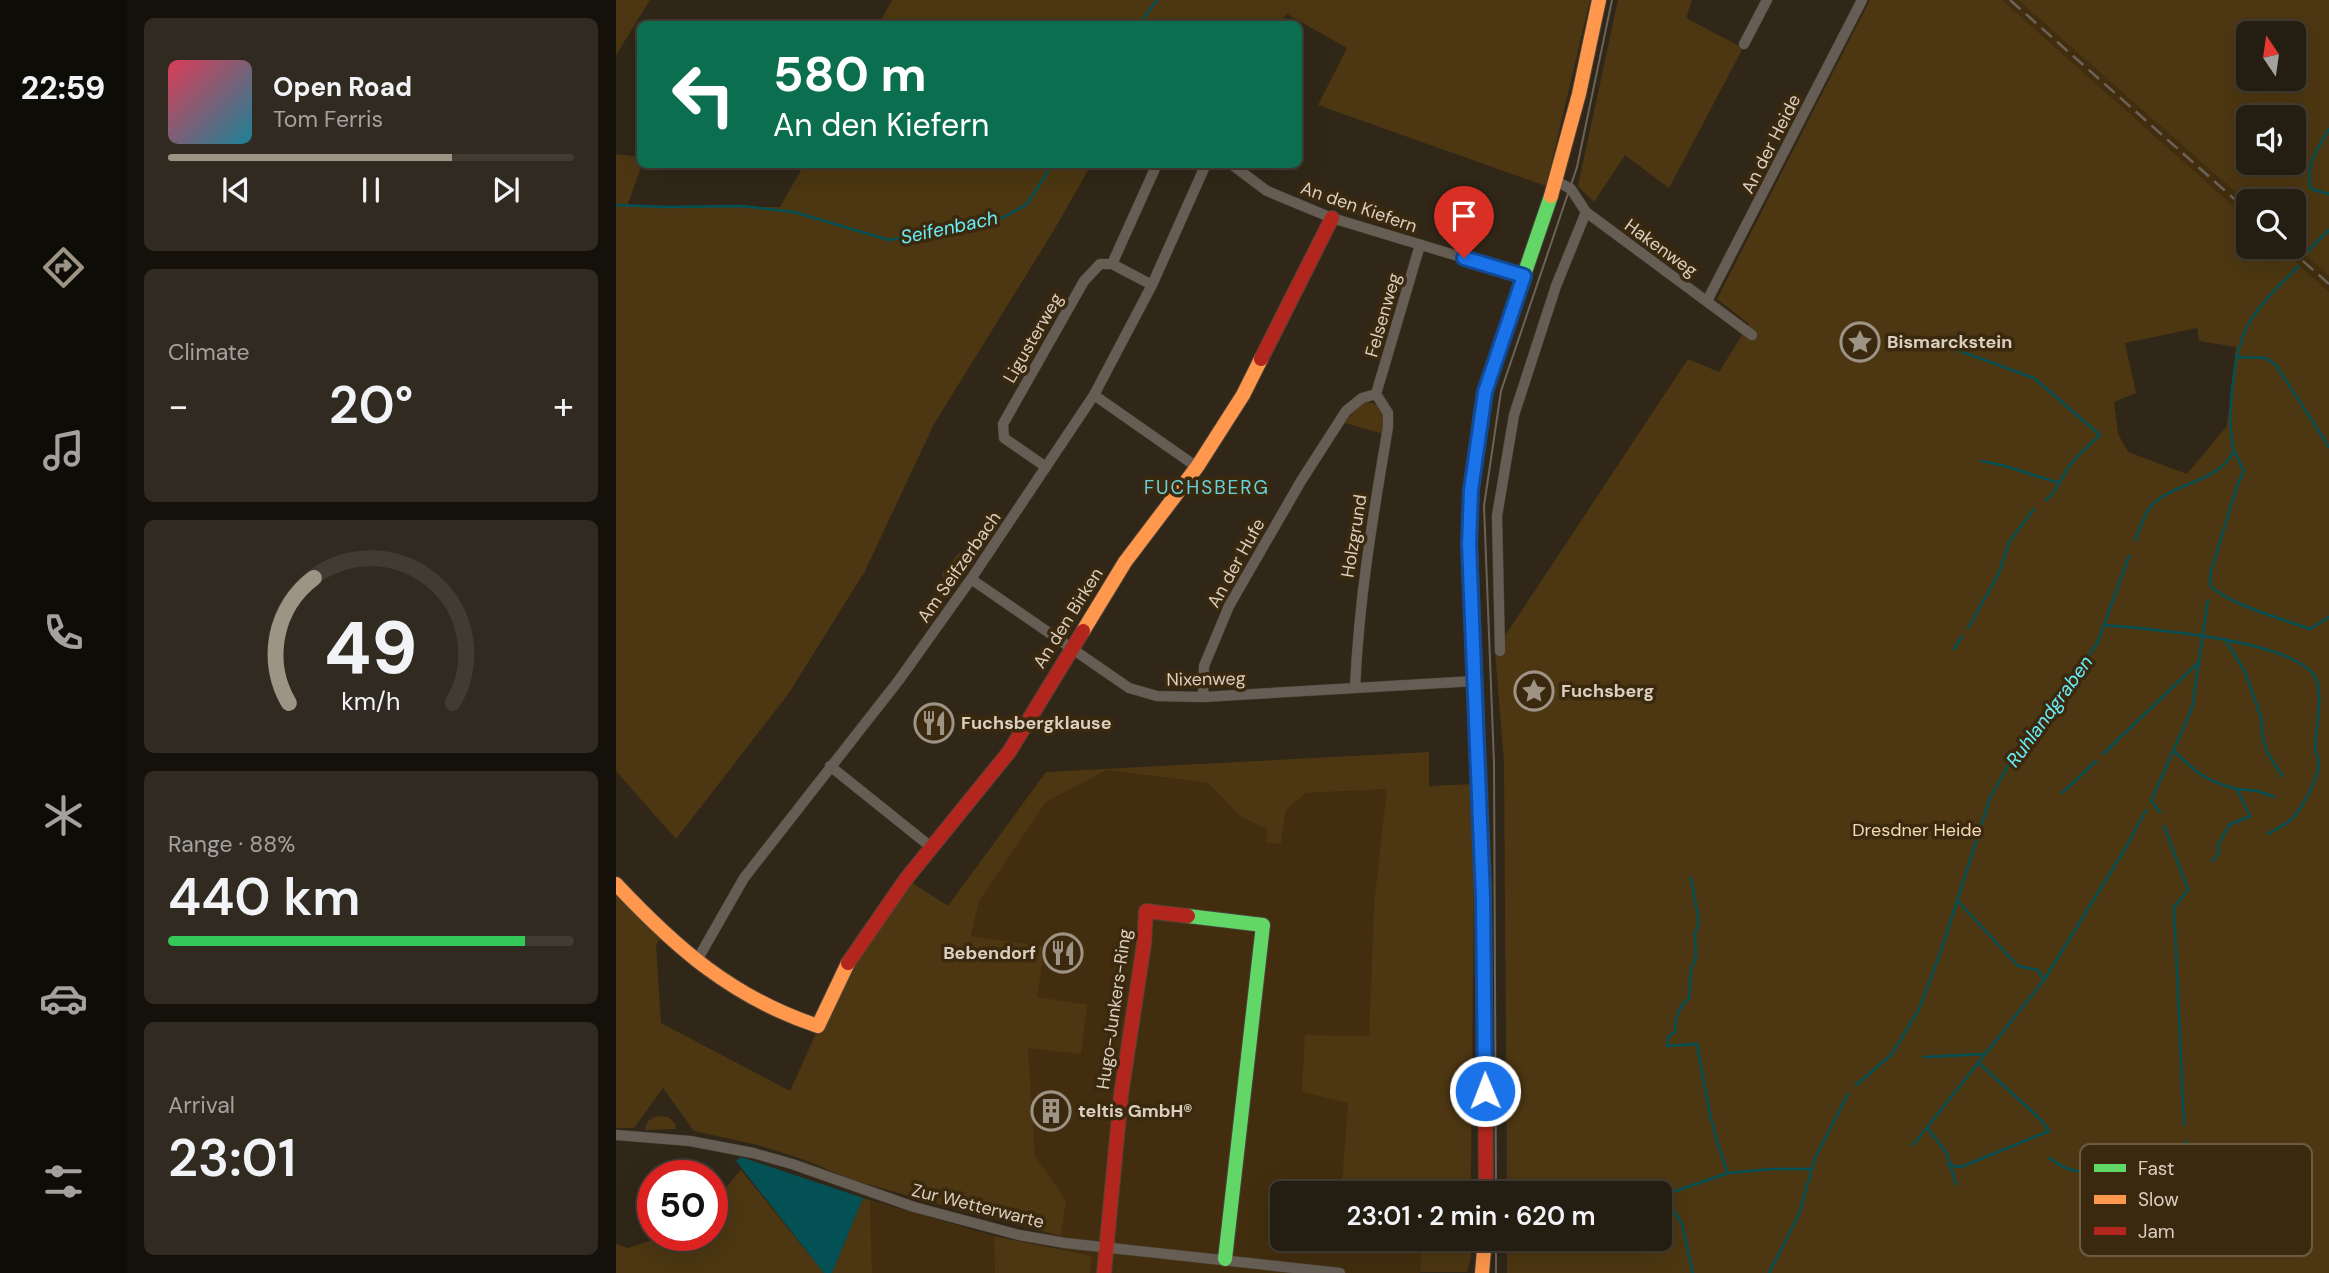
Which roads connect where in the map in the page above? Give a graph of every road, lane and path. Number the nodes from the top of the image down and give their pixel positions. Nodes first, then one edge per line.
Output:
1 (1599, 0) edge
2 (1767, 0) edge
3 (1863, 0) edge
4 (1744, 44) dead end
5 (1155, 168) edge
6 (1204, 168) edge
7 (1236, 168) edge
8 (1556, 181) junction
9 (1586, 212) junction
10 (1332, 218) junction
11 (1420, 245) junction
12 (1112, 264) junction
13 (1524, 276) junction
14 (1152, 285) junction
15 (1707, 301) junction
16 (1752, 335) dead end
17 (1376, 394) junction
18 (1094, 395) junction
19 (1046, 467) junction
20 (1197, 467) junction
21 (971, 579) junction
22 (1071, 648) junction
23 (1500, 651) dead end
24 (1475, 681) junction
25 (1355, 688) junction
26 (1203, 697) junction
27 (830, 766) junction
28 (931, 847) junction
29 (616, 884) edge
30 (696, 962) junction
31 (616, 1135) edge
32 (1486, 1181) edge
33 (1107, 1247) junction
34 (1484, 1251) edge
35 (1225, 1259) junction
36 (1104, 1273) edge
37 (1340, 1273) edge
38 (1482, 1273) edge

1 - 8 street
2 - 4 street
3 - 15 street, An der Heide
5 - 12 street
6 - 14 street, Am Seifzerbach
7 - 10 street, An den Kiefern
8 - 9 street, Hakenweg
8 - 13 street
9 - 15 street, Hakenweg
9 - 23 street
10 - 11 street, An den Kiefern
10 - 20 street, An den Birken
11 - 13 street, An den Kiefern
11 - 17 street, Felsenweg
12 - 14 street
12 - 19 street, Ligusterweg
13 - 24 street
14 - 18 street, Am Seifzerbach
15 - 16 street, Hakenweg
17 - 25 street, Holzgrund
17 - 26 street, An der Hufe
18 - 19 street, Am Seifzerbach
18 - 20 street
19 - 21 street, Am Seifzerbach
20 - 22 street, An den Birken
21 - 22 street, Nixenweg
21 - 27 street, Am Seifzerbach
22 - 26 street, Nixenweg
22 - 28 street, An den Birken
24 - 25 street, Nixenweg
24 - 32 street
25 - 26 street, Nixenweg
27 - 28 street
27 - 30 street, Am Seifzerbach
28 - 30 street, An den Birken
29 - 30 street
31 - 33 street, Zur Wetterwarte
33 - 35 street, Zur Wetterwarte
33 - 35 street, Hugo-Junkers-Ring
33 - 36 street, Hugo-Junkers-Ring
34 - 38 street
35 - 37 street, Zur Wetterwarte

